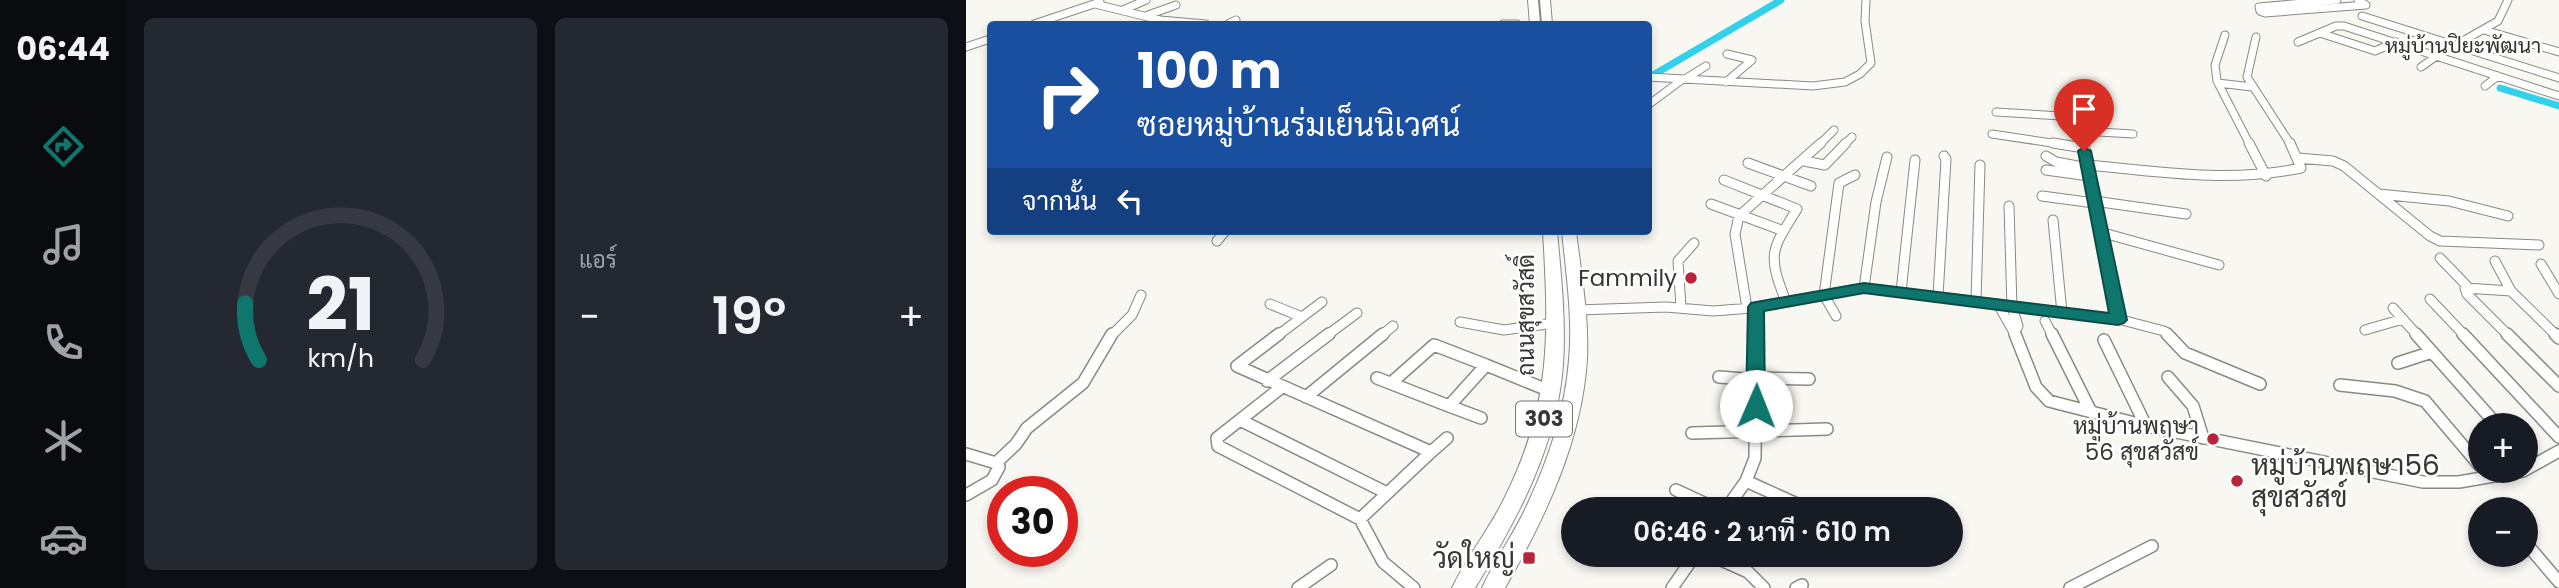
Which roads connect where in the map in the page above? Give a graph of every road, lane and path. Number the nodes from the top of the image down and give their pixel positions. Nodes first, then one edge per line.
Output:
1 (1105, 0) edge
2 (1146, 0) edge
3 (1533, 0) edge
4 (1545, 0) edge
5 (1866, 0) edge
6 (2337, 0) edge
7 (2358, 0) edge
8 (2508, 0) edge
9 (2309, 1) edge
10 (1095, 4) junction
11 (1175, 5) dead end
12 (1122, 10) junction
13 (1148, 16) junction
14 (2362, 16) dead end
15 (1160, 20) joint
16 (1043, 21) edge
17 (1172, 21) edge
18 (1535, 21) edge
19 (1548, 21) edge
20 (2484, 30) junction
21 (2320, 33) junction
22 (2225, 35) dead end
23 (2256, 37) dead end
24 (987, 40) edge
25 (2298, 42) dead end
26 (2396, 43) junction
27 (2455, 46) junction
28 (966, 47) edge
29 (2559, 52) edge
30 (1727, 54) dead end
31 (2437, 56) junction
32 (1706, 66) dead end
33 (2421, 66) dead end
34 (2498, 76) junction
35 (1652, 77) edge
36 (2559, 78) edge
37 (1684, 79) junction
38 (1726, 82) junction
39 (2218, 83) junction
40 (2252, 86) junction
41 (2485, 86) dead end
42 (2559, 96) edge
43 (2075, 99) dead end
44 (1652, 102) edge
45 (1996, 112) dead end
46 (2078, 117) junction
47 (1834, 130) dead end
48 (2081, 131) junction
49 (1992, 134) dead end
50 (2133, 134) dead end
51 (1852, 137) dead end
52 (2084, 148) junction
53 (1944, 156) dead end
54 (2046, 156) dead end
55 (1887, 157) dead end
56 (2298, 158) junction
57 (1915, 160) dead end
58 (1804, 161) junction
59 (1748, 163) dead end
60 (1980, 164) dead end
61 (2046, 170) dead end
62 (2088, 170) junction
63 (1855, 175) dead end
64 (1786, 176) junction
65 (2266, 176) junction
66 (1724, 180) dead end
67 (1811, 186) dead end
68 (2379, 194) junction
69 (1764, 195) junction
70 (2042, 196) dead end
71 (2094, 202) junction
72 (1711, 204) dead end
73 (2009, 206) dead end
74 (2186, 214) dead end
75 (1739, 216) junction
76 (2508, 216) dead end
77 (2053, 220) dead end
78 (1781, 230) junction
79 (2100, 232) junction
80 (1222, 235) edge
81 (1550, 235) edge
82 (1569, 235) edge
83 (1217, 241) dead end
84 (1694, 243) dead end
85 (2539, 245) dead end
86 (2440, 258) dead end
87 (2496, 261) dead end
88 (2541, 264) dead end
89 (2219, 265) dead end
90 (2468, 286) junction
91 (1864, 288) junction
92 (2511, 291) junction
93 (1901, 292) junction
94 (2559, 294) edge
95 (1141, 295) dead end
96 (1824, 295) junction
97 (1938, 296) junction
98 (2430, 299) dead end
99 (1976, 301) junction
100 (1322, 302) dead end
101 (1786, 302) junction
102 (1270, 304) dead end
103 (1998, 304) junction
104 (1681, 307) junction
105 (2012, 307) junction
106 (1752, 308) junction
107 (2393, 308) dead end
108 (1577, 310) junction
109 (1357, 313) dead end
110 (2062, 313) junction
111 (1836, 316) dead end
112 (1301, 317) junction
113 (2118, 320) junction
114 (2403, 320) junction
115 (2045, 321) dead end
116 (1460, 322) dead end
117 (1554, 323) junction
118 (1393, 326) dead end
119 (2365, 330) dead end
120 (2014, 333) junction
121 (2559, 338) edge
122 (2104, 340) dead end
123 (2432, 352) junction
124 (2398, 363) dead end
125 (1486, 365) junction
126 (1719, 377) dead end
127 (2168, 377) dead end
128 (1377, 378) dead end
129 (1756, 379) junction
130 (1809, 379) dead end
131 (1267, 381) junction
132 (1391, 383) junction
133 (2260, 384) dead end
134 (2340, 385) dead end
135 (2559, 386) edge
136 (1282, 387) junction
137 (1550, 391) junction
138 (1306, 397) junction
139 (1449, 406) junction
140 (2091, 412) junction
141 (2486, 413) edge
142 (1481, 418) dead end
143 (1240, 420) junction
144 (2146, 426) junction
145 (1827, 429) dead end
146 (1755, 431) junction
147 (1692, 433) dead end
148 (2559, 437) edge
149 (1447, 438) dead end
150 (2203, 438) junction
151 (2559, 451) edge
152 (1431, 452) junction
153 (2468, 452) edge
154 (966, 454) edge
155 (996, 463) junction
156 (2538, 463) edge
157 (2468, 478) edge
158 (1746, 481) junction
159 (1676, 490) dead end
160 (1387, 494) junction
161 (966, 495) edge
162 (1691, 497) edge
163 (1735, 497) edge
164 (1781, 497) edge
165 (1360, 519) junction
166 (2152, 546) dead end
167 (2538, 557) edge
168 (2559, 564) edge
169 (1331, 565) dead end
170 (2544, 565) junction
171 (1687, 567) edge
172 (1737, 567) edge
173 (2559, 583) edge
174 (1298, 588) edge
175 (1414, 588) edge
176 (1463, 588) edge
177 (1493, 588) edge
178 (1672, 588) edge
179 (1764, 588) edge
180 (2070, 588) edge

1 - 10 street
2 - 12 street
3 - 18 main road
4 - 19 main road
5 - 38 street
6 - 9 street
7 - 9 street
8 - 20 street
10 - 12 street
10 - 16 street
11 - 13 street
12 - 13 street
13 - 15 street
14 - 27 street
15 - 17 street
20 - 27 street
20 - 29 street
21 - 25 street
21 - 26 street
21 - 26 street
22 - 39 street
23 - 40 street
24 - 28 street
26 - 31 street
27 - 31 street
27 - 36 street
30 - 38 street
31 - 33 street
31 - 34 street
32 - 37 street
34 - 41 street
34 - 42 street
35 - 37 street
37 - 38 street
37 - 44 street
39 - 40 street
39 - 65 street
40 - 56 street
43 - 46 street
45 - 46 street
46 - 48 street
47 - 58 street
48 - 50 street
48 - 52 street
49 - 52 street
51 - 58 street
52 - 62 street
53 - 97 street
54 - 62 street
55 - 91 street
56 - 65 street
56 - 68 street
57 - 93 street
58 - 64 street
59 - 64 street
60 - 99 street
61 - 62 street
62 - 65 street
62 - 71 street
63 - 96 street
64 - 67 street
64 - 69 street
66 - 69 street
68 - 76 street
68 - 85 street
69 - 75 street
69 - 78 street
70 - 71 street
71 - 74 street
71 - 79 street
72 - 75 street
73 - 105 street
75 - 78 street
75 - 106 street
77 - 110 street
78 - 101 street
79 - 89 street
79 - 113 street
80 - 83 street
81 - 117 main road, ถนนสุขสวัสดิ์ / 303
82 - 108 main road, ถนนสุขสวัสดิ์ / 303
84 - 104 street
86 - 90 street
87 - 92 street
88 - 94 street
90 - 92 street
90 - 135 street
91 - 93 street
91 - 96 street
92 - 121 street
93 - 97 street
95 - 155 street
96 - 101 street
96 - 111 street
97 - 99 street
98 - 148 street
99 - 103 street
100 - 112 street
101 - 106 street
102 - 112 street
103 - 105 street
103 - 120 street
104 - 106 street
104 - 108 street
105 - 110 street
105 - 120 street
106 - 129 street
107 - 114 street
108 - 177 main road, ถนนสุขสวัสดิ์ / 303
109 - 131 street
110 - 113 street
112 - 131 street
113 - 133 street
114 - 119 street
114 - 123 street
115 - 140 street
116 - 117 street
117 - 137 main road, ถนนสุขสวัสดิ์ / 303
118 - 138 street
120 - 140 street
122 - 144 street
123 - 124 street
123 - 141 street
125 - 132 street
125 - 137 street
125 - 139 street
126 - 129 street
127 - 150 street
128 - 132 street
129 - 130 street
129 - 146 street
131 - 136 street
132 - 139 street
134 - 153 street
136 - 138 street
136 - 143 street
137 - 176 main road, ถนนสุขสวัสดิ์ / 303
138 - 152 street
139 - 142 street
140 - 144 street
143 - 160 street
143 - 165 street
144 - 150 street
145 - 146 street
146 - 147 street
146 - 158 street
149 - 152 street
150 - 157 street
151 - 156 street
152 - 160 street
154 - 155 street
155 - 161 street
158 - 163 street
158 - 164 street
159 - 162 street
160 - 165 street
165 - 175 street
166 - 180 street
167 - 170 street
168 - 170 street
169 - 174 street
170 - 173 street
171 - 178 street
172 - 179 street

